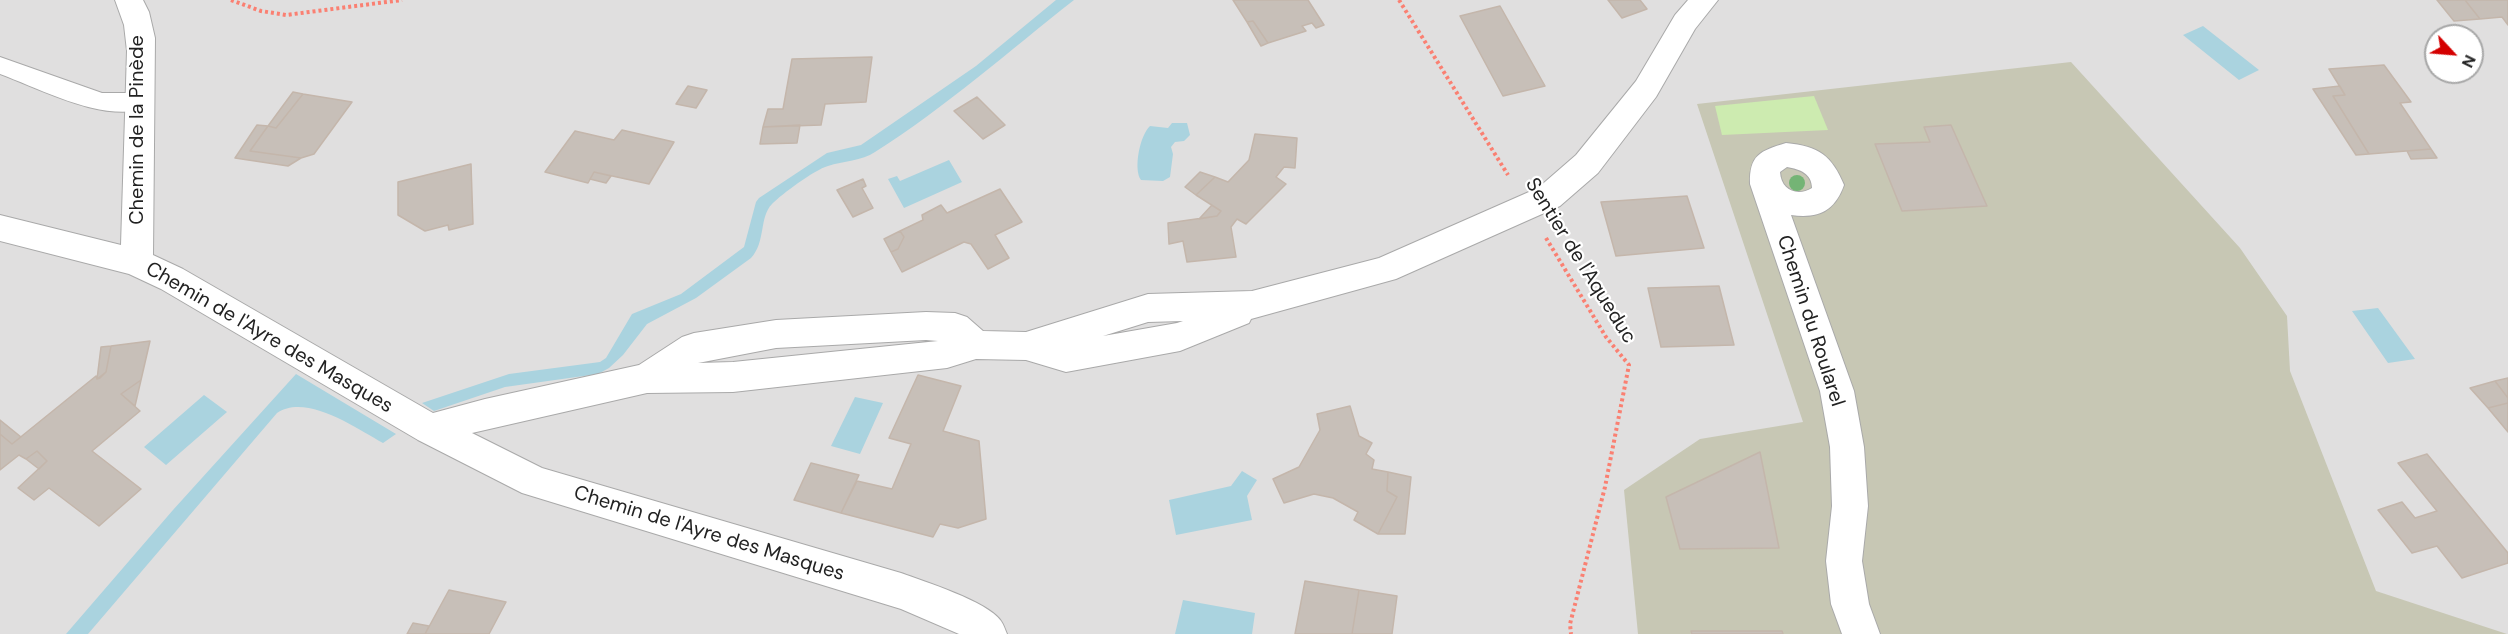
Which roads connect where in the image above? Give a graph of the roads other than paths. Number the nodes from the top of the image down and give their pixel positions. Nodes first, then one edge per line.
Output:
1 (129, 0) edge
2 (1704, 0) edge
3 (0, 65) edge
4 (140, 102) junction
5 (1766, 186) junction
6 (1806, 205) junction
7 (0, 228) edge
8 (1782, 237) junction
9 (136, 262) junction
10 (430, 429) junction
11 (988, 634) edge
12 (1861, 634) edge

1 - 4 street, Chemin de la Pinède
2 - 10 street
3 - 4 lane
4 - 9 street, Chemin de la Pinède
5 - 6 street
5 - 6 street
5 - 8 street, Chemin du Roularel
6 - 8 street
7 - 9 street, Chemin de l'Ayre des Masques
8 - 12 street, Chemin du Roularel
9 - 10 street, Chemin de l'Ayre des Masques
10 - 11 street, Chemin de l'Ayre des Masques

